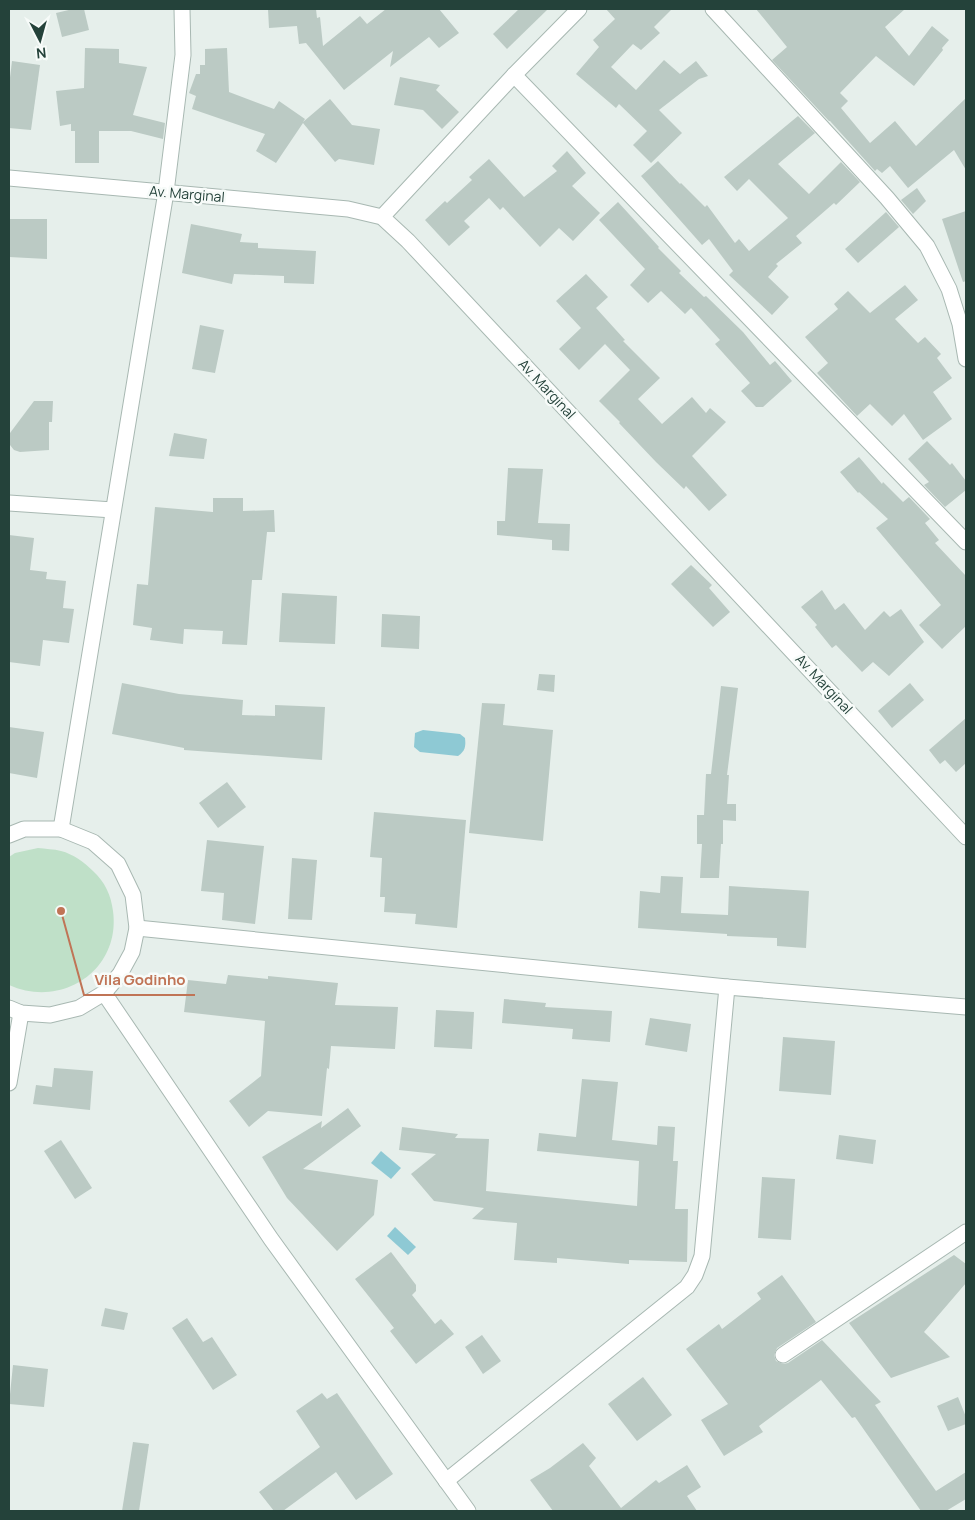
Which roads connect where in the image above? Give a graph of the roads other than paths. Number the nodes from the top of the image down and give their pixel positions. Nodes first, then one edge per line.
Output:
1 (182, 9) edge
2 (579, 9) edge
3 (713, 9) edge
4 (514, 76) junction
5 (9, 178) edge
6 (166, 192) junction
7 (382, 217) junction
8 (966, 359) edge
9 (9, 503) edge
10 (113, 510) junction
11 (966, 542) edge
12 (61, 829) junction
13 (9, 835) edge
14 (966, 837) edge
15 (137, 928) junction
16 (727, 987) junction
17 (104, 993) junction
18 (966, 1007) edge
19 (15, 1011) edge
20 (9, 1083) edge
21 (966, 1232) edge
22 (783, 1355) dead end
23 (446, 1481) junction
24 (468, 1511) edge

1 - 6 street
2 - 4 street
3 - 8 street
4 - 7 street
4 - 11 street
5 - 6 street, Av. Marginal
6 - 7 street, Av. Marginal
6 - 10 street
7 - 14 street, Av. Marginal
9 - 10 street
10 - 12 street
12 - 13 street
12 - 15 street
15 - 16 street
15 - 17 street
16 - 18 street
16 - 23 street
17 - 19 street
17 - 23 street
19 - 20 street
21 - 22 street
23 - 24 street

